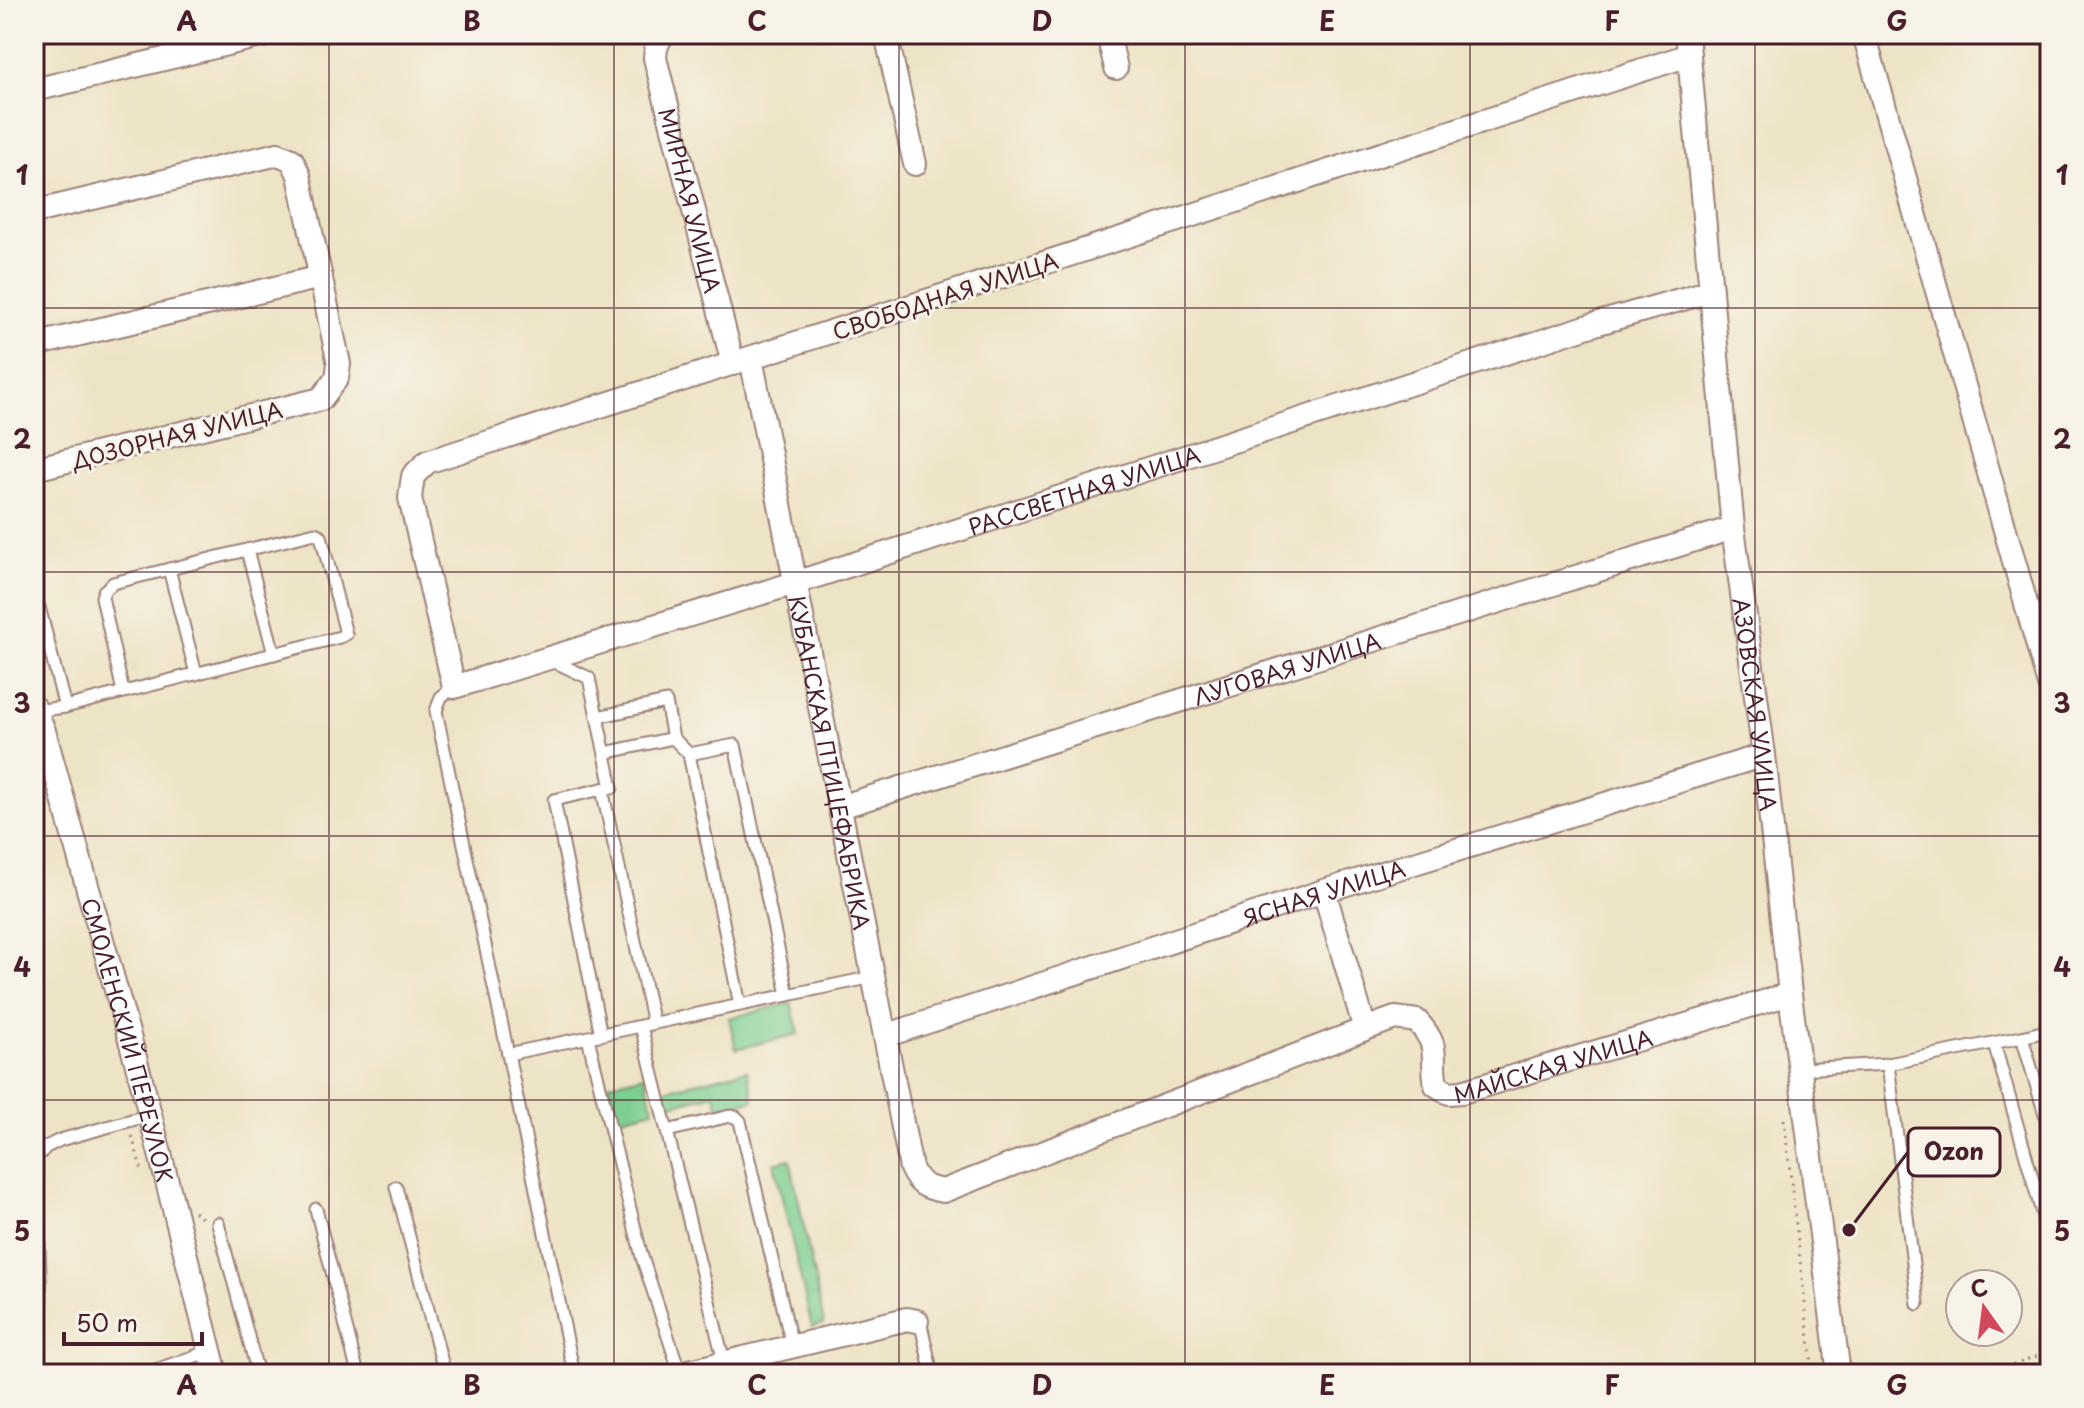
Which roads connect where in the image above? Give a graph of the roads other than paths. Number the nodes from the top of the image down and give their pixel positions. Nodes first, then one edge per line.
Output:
1 (269, 34) edge
2 (886, 34) edge
3 (1108, 34) edge
4 (1864, 34) edge
5 (661, 35) edge
6 (1688, 44) edge
7 (1116, 68) dead end
8 (34, 90) edge
9 (915, 164) dead end
10 (34, 212) edge
11 (321, 277) junction
12 (1711, 291) junction
13 (34, 345) edge
14 (742, 361) junction
15 (34, 469) edge
16 (1733, 528) junction
17 (247, 550) junction
18 (169, 569) junction
19 (795, 583) junction
20 (39, 607) dead end
21 (274, 654) junction
22 (548, 658) junction
23 (196, 674) junction
24 (454, 687) junction
25 (2050, 688) edge
26 (123, 692) junction
27 (65, 707) junction
28 (35, 709) edge
29 (597, 717) junction
30 (673, 738) junction
31 (605, 753) junction
32 (689, 754) junction
33 (1764, 755) junction
34 (602, 789) junction
35 (840, 807) junction
36 (1324, 891) junction
37 (873, 977) junction
38 (1790, 994) junction
39 (788, 995) junction
40 (740, 1005) junction
41 (647, 1025) junction
42 (1365, 1029) junction
43 (2050, 1030) edge
44 (601, 1035) junction
45 (885, 1036) junction
46 (2022, 1037) junction
47 (588, 1038) junction
48 (1994, 1043) junction
49 (508, 1054) junction
50 (1888, 1064) junction
51 (1800, 1069) junction
52 (150, 1115) junction
53 (667, 1131) junction
54 (2050, 1131) edge
55 (396, 1187) dead end
56 (316, 1209) dead end
57 (218, 1223) dead end
58 (2050, 1241) edge
59 (1918, 1304) dead end
60 (41, 1306) dead end
61 (917, 1321) joint
62 (792, 1346) junction
63 (210, 1351) junction
64 (724, 1362) junction
65 (144, 1374) edge
66 (216, 1374) edge
67 (258, 1374) edge
68 (358, 1374) edge
69 (445, 1374) edge
70 (574, 1374) edge
71 (678, 1374) edge
72 (932, 1374) edge
73 (1839, 1374) edge

1 - 8 street
2 - 9 street
3 - 7 street
4 - 25 street
5 - 14 street, МИРНАЯ УЛИЦА
6 - 12 street, АЗОВСКАЯ УЛИЦА
6 - 14 street, СВОБОДНАЯ УЛИЦА
10 - 11 street
11 - 13 street
11 - 15 street, ДОЗОРНАЯ УЛИЦА
12 - 16 street, АЗОВСКАЯ УЛИЦА
12 - 19 street, РАССВЕТНАЯ УЛИЦА
14 - 19 street, КУБАНСКАЯ ПТИЦЕФАБРИКА
14 - 24 street, СВОБОДНАЯ УЛИЦА
16 - 33 street, АЗОВСКАЯ УЛИЦА
16 - 35 street, ЛУГОВАЯ УЛИЦА
17 - 18 lane
17 - 21 lane
17 - 21 lane
18 - 23 lane
18 - 26 lane
19 - 22 street, РАССВЕТНАЯ УЛИЦА
19 - 35 street, КУБАНСКАЯ ПТИЦЕФАБРИКА
20 - 27 lane
21 - 23 lane
22 - 24 street, РАССВЕТНАЯ УЛИЦА
22 - 29 lane
23 - 26 lane
24 - 49 lane
26 - 27 lane
27 - 28 lane
28 - 52 street, СМОЛЕНСКИЙ ПЕРЕУЛОК
29 - 30 lane
29 - 31 lane
30 - 31 lane
30 - 32 lane
31 - 34 lane
32 - 39 lane
32 - 40 lane
33 - 36 street, ЯСНАЯ УЛИЦА
33 - 38 street, АЗОВСКАЯ УЛИЦА
34 - 41 lane
34 - 44 lane
35 - 37 street, КУБАНСКАЯ ПТИЦЕФАБРИКА
36 - 42 street
36 - 45 street, ЯСНАЯ УЛИЦА
37 - 39 lane
37 - 45 street, КУБАНСКАЯ ПТИЦЕФАБРИКА
38 - 42 street, МАЙСКАЯ УЛИЦА
38 - 51 street, АЗОВСКАЯ УЛИЦА
39 - 40 lane
40 - 41 lane
41 - 44 lane
41 - 53 lane
42 - 45 street, КУБАНСКАЯ ПТИЦЕФАБРИКА
43 - 46 lane
44 - 47 lane
46 - 48 lane
46 - 54 lane
47 - 49 lane
47 - 71 lane
48 - 50 lane
48 - 58 lane
49 - 70 lane
50 - 51 lane
50 - 59 lane
51 - 73 street, АЗОВСКАЯ УЛИЦА
52 - 60 lane
52 - 63 street, СМОЛЕНСКИЙ ПЕРЕУЛОК
53 - 62 lane
53 - 64 lane
55 - 69 lane
56 - 68 lane
57 - 67 lane
61 - 62 street
61 - 72 lane
62 - 64 street
63 - 65 lane
63 - 66 street, СМОЛЕНСКИЙ ПЕРЕУЛОК
64 - 71 street

